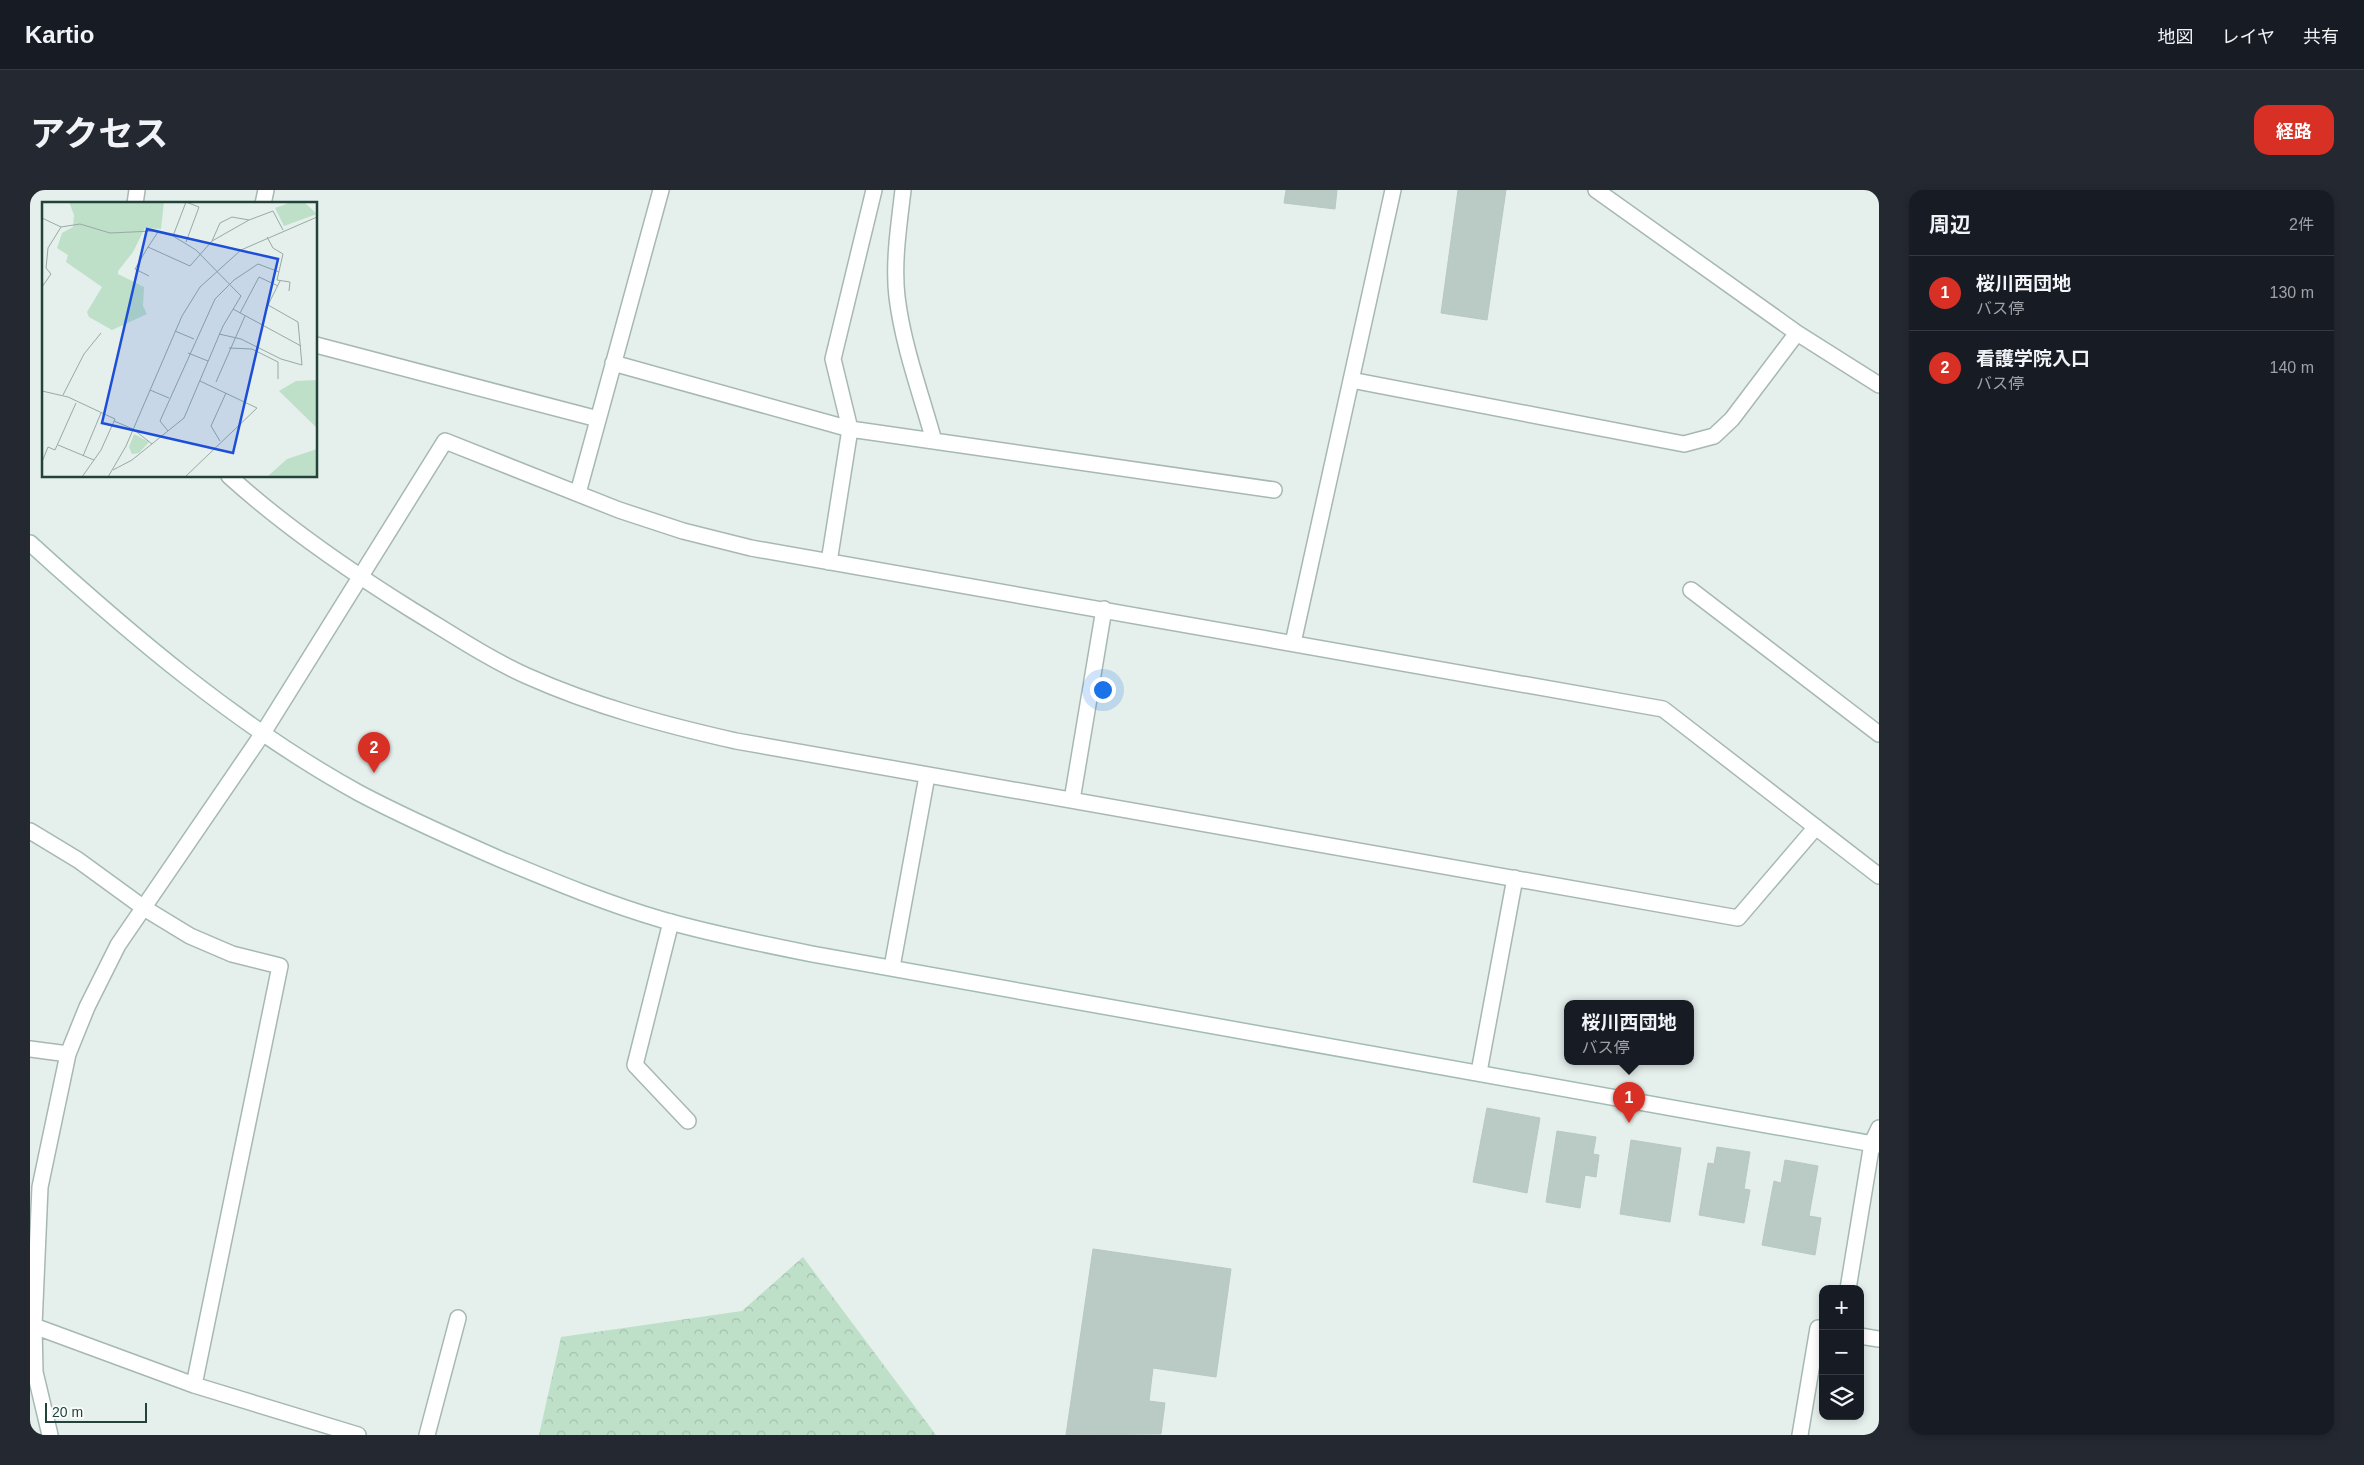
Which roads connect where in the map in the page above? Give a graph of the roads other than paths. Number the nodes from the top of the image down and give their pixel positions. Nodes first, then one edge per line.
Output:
1 (661, 190) edge
2 (874, 190) edge
3 (903, 190) edge
4 (1393, 190) edge
5 (1596, 190) edge
6 (1798, 333) junction
7 (318, 346) edge
8 (613, 363) junction
9 (1351, 380) junction
10 (1879, 385) edge
11 (598, 419) junction
12 (850, 429) junction
13 (934, 441) junction
14 (231, 478) edge
15 (1274, 490) dead end
16 (578, 493) junction
17 (30, 543) edge
18 (828, 562) junction
19 (360, 577) junction
20 (1691, 590) dead end
21 (1104, 609) junction
22 (1292, 643) junction
23 (263, 733) junction
24 (1879, 734) edge
25 (927, 776) junction
26 (1072, 800) junction
27 (1816, 827) junction
28 (30, 830) edge
29 (1879, 876) edge
30 (1515, 878) junction
31 (144, 908) junction
32 (671, 922) junction
33 (892, 967) junction
34 (30, 1049) edge
35 (68, 1054) junction
36 (1479, 1072) junction
37 (688, 1121) dead end
38 (1879, 1128) edge
39 (1876, 1144) edge
40 (35, 1186) edge
41 (1849, 1285) edge
42 (458, 1318) dead end
43 (34, 1326) junction
44 (1819, 1328) edge
45 (1864, 1337) edge
46 (1879, 1339) edge
47 (194, 1385) junction
48 (50, 1435) edge
49 (358, 1435) edge
50 (427, 1435) edge
51 (1800, 1435) edge

1 - 8 street
2 - 12 street
3 - 13 street
4 - 9 street
5 - 6 street
6 - 9 street
6 - 10 street
7 - 11 street
8 - 11 street
8 - 12 street
9 - 22 street
11 - 16 street
12 - 13 street
12 - 18 street
13 - 15 street
14 - 19 street
16 - 18 street
16 - 19 street
17 - 23 street
18 - 21 street
19 - 23 street
19 - 25 street
20 - 24 street
21 - 22 street
21 - 26 street
22 - 27 street
23 - 31 street
23 - 32 street
25 - 26 street
25 - 33 street
26 - 30 street
27 - 29 street
27 - 30 street
28 - 31 street
30 - 36 street
31 - 35 street
31 - 47 street
32 - 33 street
32 - 37 street
33 - 36 street
34 - 35 street
35 - 40 street
36 - 39 street
38 - 39 street
39 - 41 street
40 - 43 street
42 - 50 street
43 - 47 street
43 - 48 street
44 - 51 street
45 - 46 street
47 - 49 street

